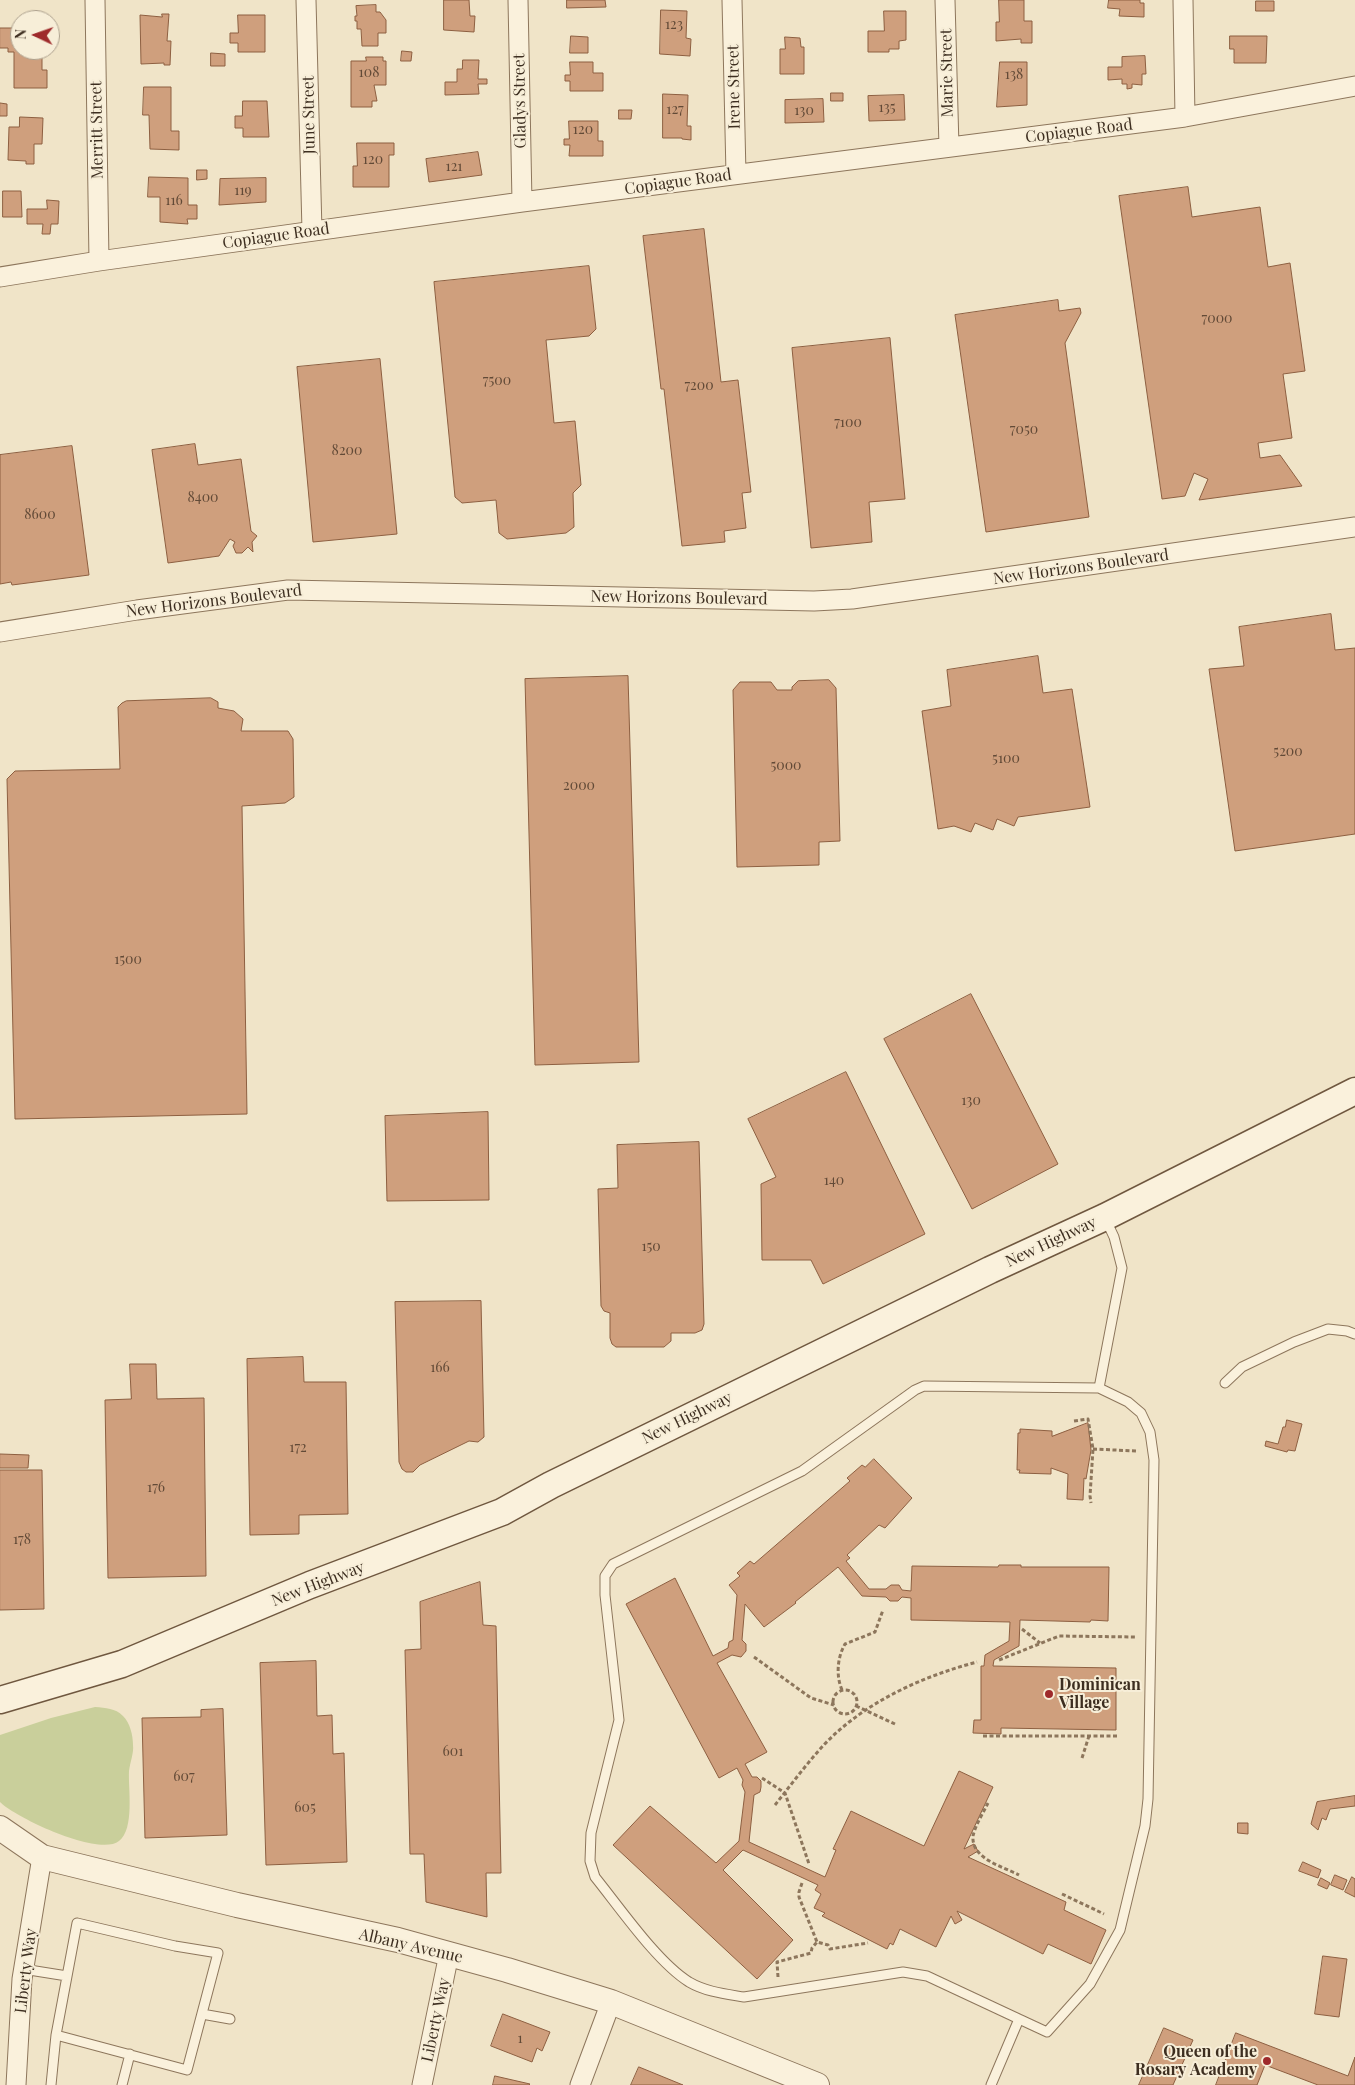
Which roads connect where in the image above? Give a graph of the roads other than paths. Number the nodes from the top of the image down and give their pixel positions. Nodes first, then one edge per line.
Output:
1 (95, 0) edge
2 (306, 0) edge
3 (518, 0) edge
4 (732, 0) edge
5 (945, 0) edge
6 (1183, 0) edge
7 (1355, 86) edge
8 (1186, 118) junction
9 (949, 147) junction
10 (736, 174) junction
11 (522, 202) junction
12 (312, 231) junction
13 (99, 261) junction
14 (0, 277) edge
15 (1355, 527) edge
16 (0, 632) edge
17 (1355, 1091) edge
18 (1105, 1217) junction
19 (1355, 1334) edge
20 (1225, 1382) dead end
21 (1099, 1388) junction
22 (0, 1700) edge
23 (0, 1828) edge
24 (42, 1857) junction
25 (449, 1954) junction
26 (24, 1969) junction
27 (67, 1976) junction
28 (611, 2002) junction
29 (202, 2014) junction
30 (230, 2019) dead end
31 (1020, 2019) junction
32 (56, 2035) junction
33 (130, 2054) junction
34 (16, 2085) edge
35 (51, 2085) edge
36 (122, 2085) edge
37 (422, 2085) edge
38 (580, 2085) edge
39 (817, 2085) edge
40 (991, 2085) edge

1 - 13 street, Merritt Street
2 - 12 street, June Street
3 - 11 street, Gladys Street
4 - 10 street, Irene Street
5 - 9 street, Marie Street
6 - 8 street
7 - 8 street, Copiague Road
8 - 9 street, Copiague Road
9 - 10 street, Copiague Road
10 - 11 street, Copiague Road
11 - 12 street, Copiague Road
12 - 13 street, Copiague Road
13 - 14 street, Copiague Road
15 - 16 street, New Horizons Boulevard
17 - 18 main road, New Highway
18 - 21 lane
18 - 22 main road, New Highway
19 - 20 lane
21 - 31 lane
21 - 31 lane
23 - 24 street, Albany Avenue
24 - 25 street, Albany Avenue
24 - 26 street, Liberty Way
25 - 28 street, Albany Avenue
25 - 37 street, Liberty Way
26 - 27 lane
26 - 34 street, Liberty Way
27 - 29 lane
27 - 32 lane
28 - 38 street
28 - 39 street, Albany Avenue
29 - 30 lane
29 - 33 lane
31 - 40 lane
32 - 33 lane
32 - 35 lane
33 - 36 lane

